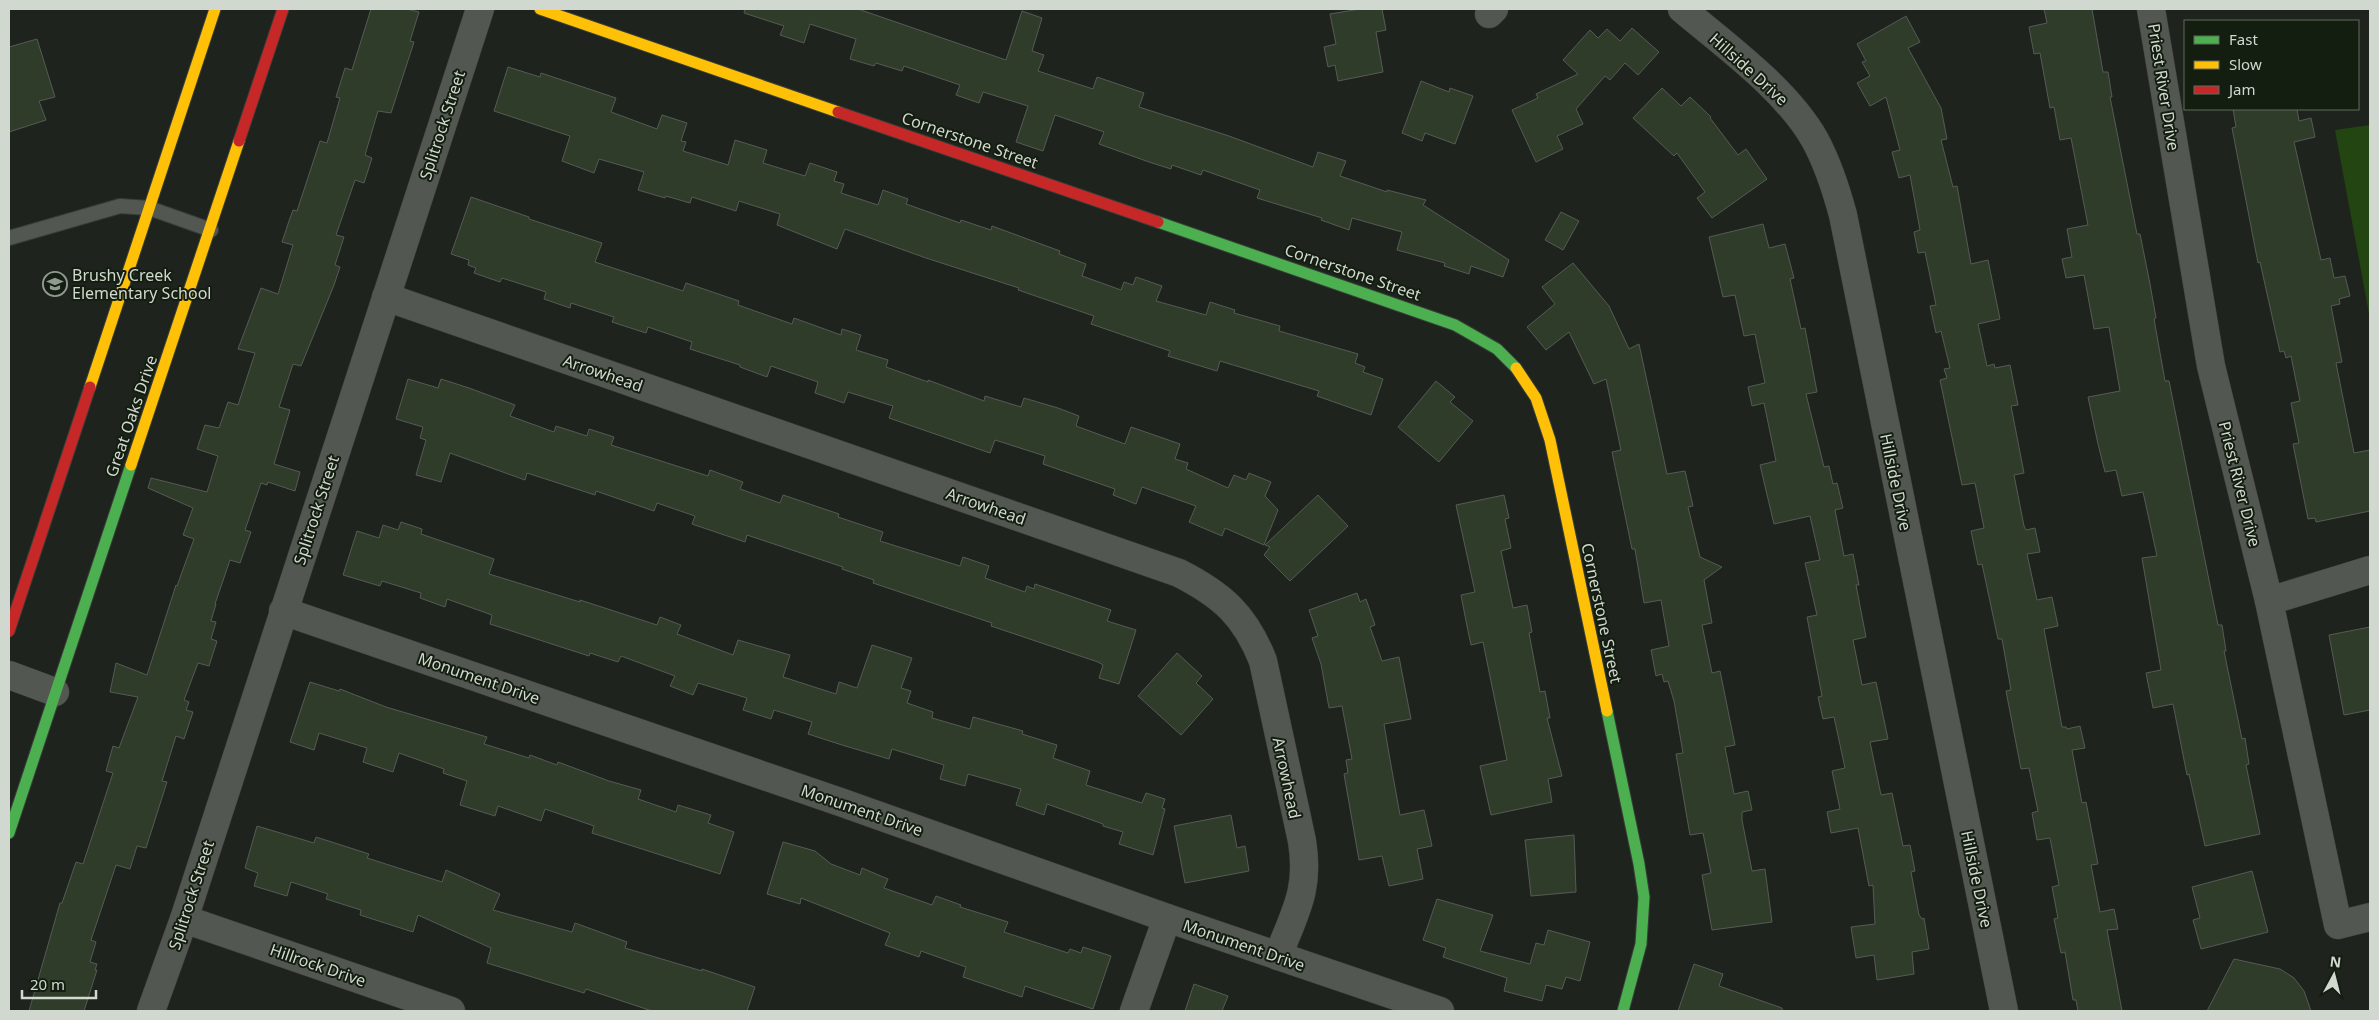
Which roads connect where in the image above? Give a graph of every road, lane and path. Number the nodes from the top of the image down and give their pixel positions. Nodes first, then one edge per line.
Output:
1 (215, 9) edge
2 (283, 9) edge
3 (480, 9) edge
4 (540, 9) edge
5 (1682, 9) edge
6 (2159, 10) edge
7 (149, 208) junction
8 (211, 230) junction
9 (9, 238) edge
10 (386, 297) junction
11 (2370, 570) edge
12 (2269, 602) junction
13 (283, 611) junction
14 (9, 630) edge
15 (9, 675) edge
16 (55, 692) junction
17 (9, 833) edge
18 (2370, 917) edge
19 (1167, 918) junction
20 (184, 919) junction
21 (1278, 956) junction
22 (151, 1011) edge
23 (451, 1011) edge
24 (1134, 1011) edge
25 (1440, 1011) edge
26 (1623, 1011) edge
27 (2004, 1011) edge

1 - 7 street
2 - 8 street, Great Oaks Drive
3 - 10 street, Splitrock Street
4 - 26 street, Cornerstone Street
5 - 27 street, Hillside Drive
6 - 12 street, Priest River Drive
7 - 8 lane
7 - 9 lane
7 - 14 street
8 - 16 street, Great Oaks Drive
10 - 13 street, Splitrock Street
10 - 21 street, Arrowhead
11 - 12 street
12 - 18 street, Priest River Drive
13 - 19 street, Monument Drive
13 - 20 street, Splitrock Street
15 - 16 street
16 - 17 street, Great Oaks Drive
19 - 21 street, Monument Drive
19 - 24 street
20 - 22 street, Splitrock Street
20 - 23 street, Hillrock Drive
21 - 25 street, Monument Drive

